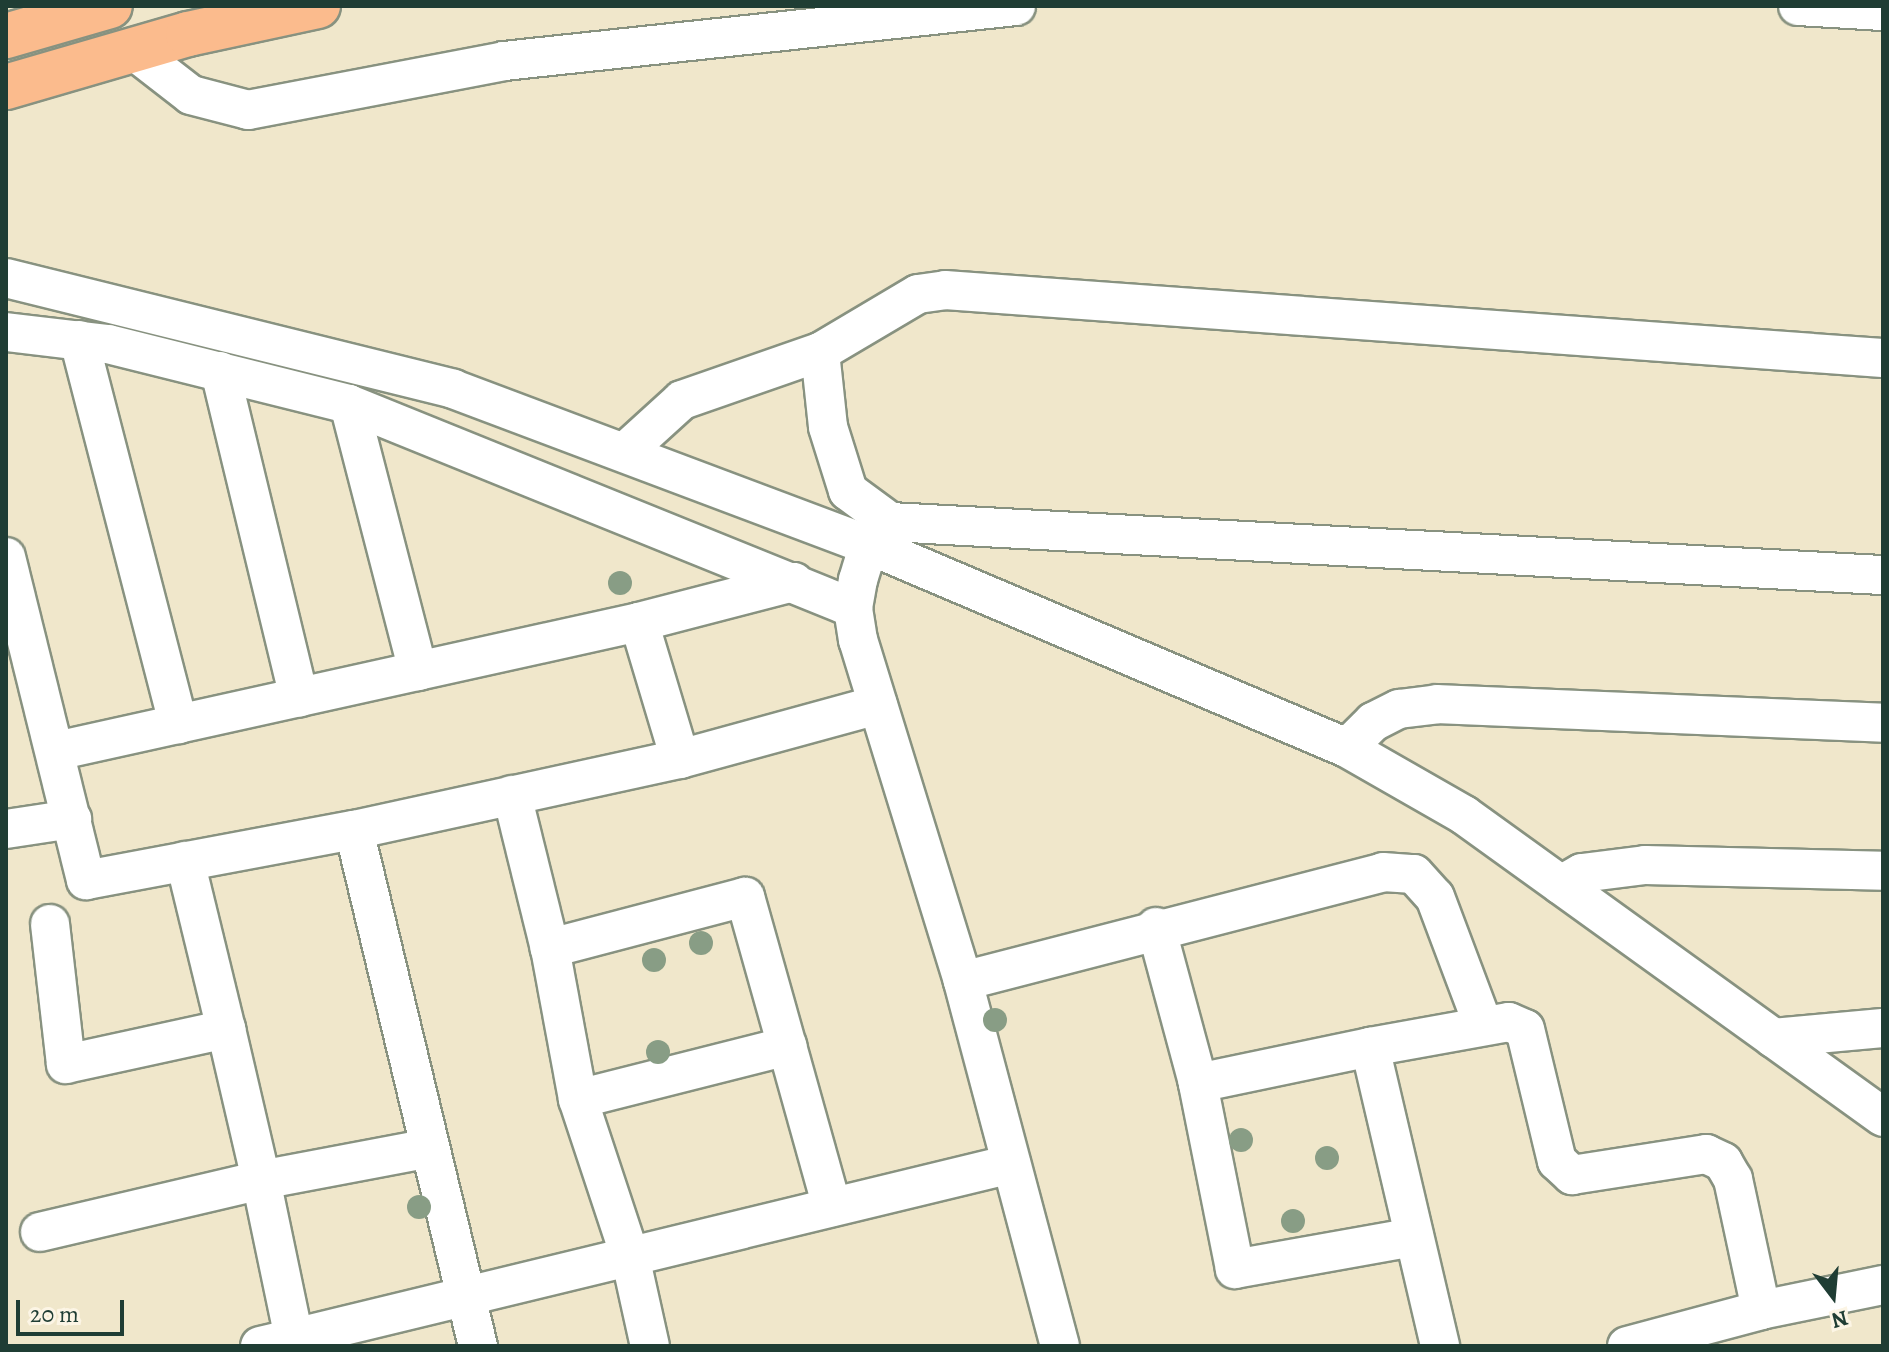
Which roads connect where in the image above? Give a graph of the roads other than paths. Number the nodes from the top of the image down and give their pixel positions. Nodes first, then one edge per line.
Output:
1 (110, 6) edge
2 (318, 6) edge
3 (1016, 6) edge
4 (1798, 6) edge
5 (1883, 11) edge
6 (6, 36) edge
7 (133, 50) junction
8 (6, 87) edge
9 (6, 278) edge
10 (6, 332) edge
11 (79, 340) junction
12 (820, 352) junction
13 (1883, 358) edge
14 (220, 371) junction
15 (349, 404) junction
16 (627, 450) junction
17 (879, 534) junction
18 (6, 557) edge
19 (1883, 575) edge
20 (794, 582) junction
21 (853, 608) junction
22 (639, 622) junction
23 (418, 671) junction
24 (299, 698) junction
25 (878, 705) junction
26 (1883, 723) edge
27 (178, 724) junction
28 (1347, 748) junction
29 (56, 751) junction
30 (680, 759) junction
31 (512, 795) junction
32 (72, 819) junction
33 (6, 829) edge
34 (354, 830) junction
35 (185, 861) junction
36 (1883, 871) edge
37 (1561, 885) junction
38 (50, 924) dead end
39 (1156, 927) junction
40 (550, 948) junction
41 (963, 981) junction
42 (1483, 1025) junction
43 (1883, 1028) edge
44 (226, 1029) junction
45 (1773, 1038) junction
46 (787, 1046) junction
47 (1370, 1047) junction
48 (1198, 1083) junction
49 (578, 1099) junction
50 (1883, 1117) edge
51 (430, 1148) junction
52 (1011, 1164) junction
53 (261, 1180) junction
54 (832, 1207) junction
55 (40, 1232) dead end
56 (1414, 1237) junction
57 (630, 1256) junction
58 (1883, 1285) edge
59 (466, 1295) junction
60 (1761, 1310) junction
61 (283, 1343) edge
62 (478, 1346) edge
63 (650, 1346) edge
64 (1060, 1346) edge
65 (1440, 1346) edge
66 (1627, 1346) edge

1 - 6 main road
2 - 7 main road
3 - 7 street
4 - 5 street
7 - 8 main road
9 - 16 street
10 - 11 street
11 - 14 street
11 - 27 street
12 - 13 street
12 - 16 street
12 - 17 street
14 - 15 street
14 - 24 street
15 - 20 street
15 - 23 street
16 - 17 street
17 - 19 street
17 - 21 street
17 - 28 street
18 - 29 street
20 - 21 street
20 - 22 street
21 - 25 street
22 - 23 street
22 - 30 street
23 - 24 street
24 - 27 street
25 - 30 street
25 - 41 street
26 - 28 street
27 - 29 street
28 - 37 street
29 - 32 street
30 - 31 street
31 - 34 street
31 - 40 street
32 - 33 street
32 - 35 street
34 - 35 street
34 - 51 street
35 - 44 street
36 - 37 street
37 - 45 street
38 - 44 street
39 - 41 street
39 - 42 street
39 - 48 street
40 - 46 street
40 - 49 street
41 - 52 street
42 - 47 street
42 - 60 street
43 - 45 street
44 - 53 street
45 - 50 street
46 - 49 street
46 - 54 street
47 - 48 street
47 - 56 street
48 - 56 street
49 - 57 street
51 - 53 street
51 - 59 street
52 - 54 street
52 - 64 street
53 - 55 street
53 - 61 street
54 - 57 street
56 - 65 street
57 - 59 street
57 - 63 street
58 - 60 street
59 - 61 street
59 - 62 street
60 - 66 street

